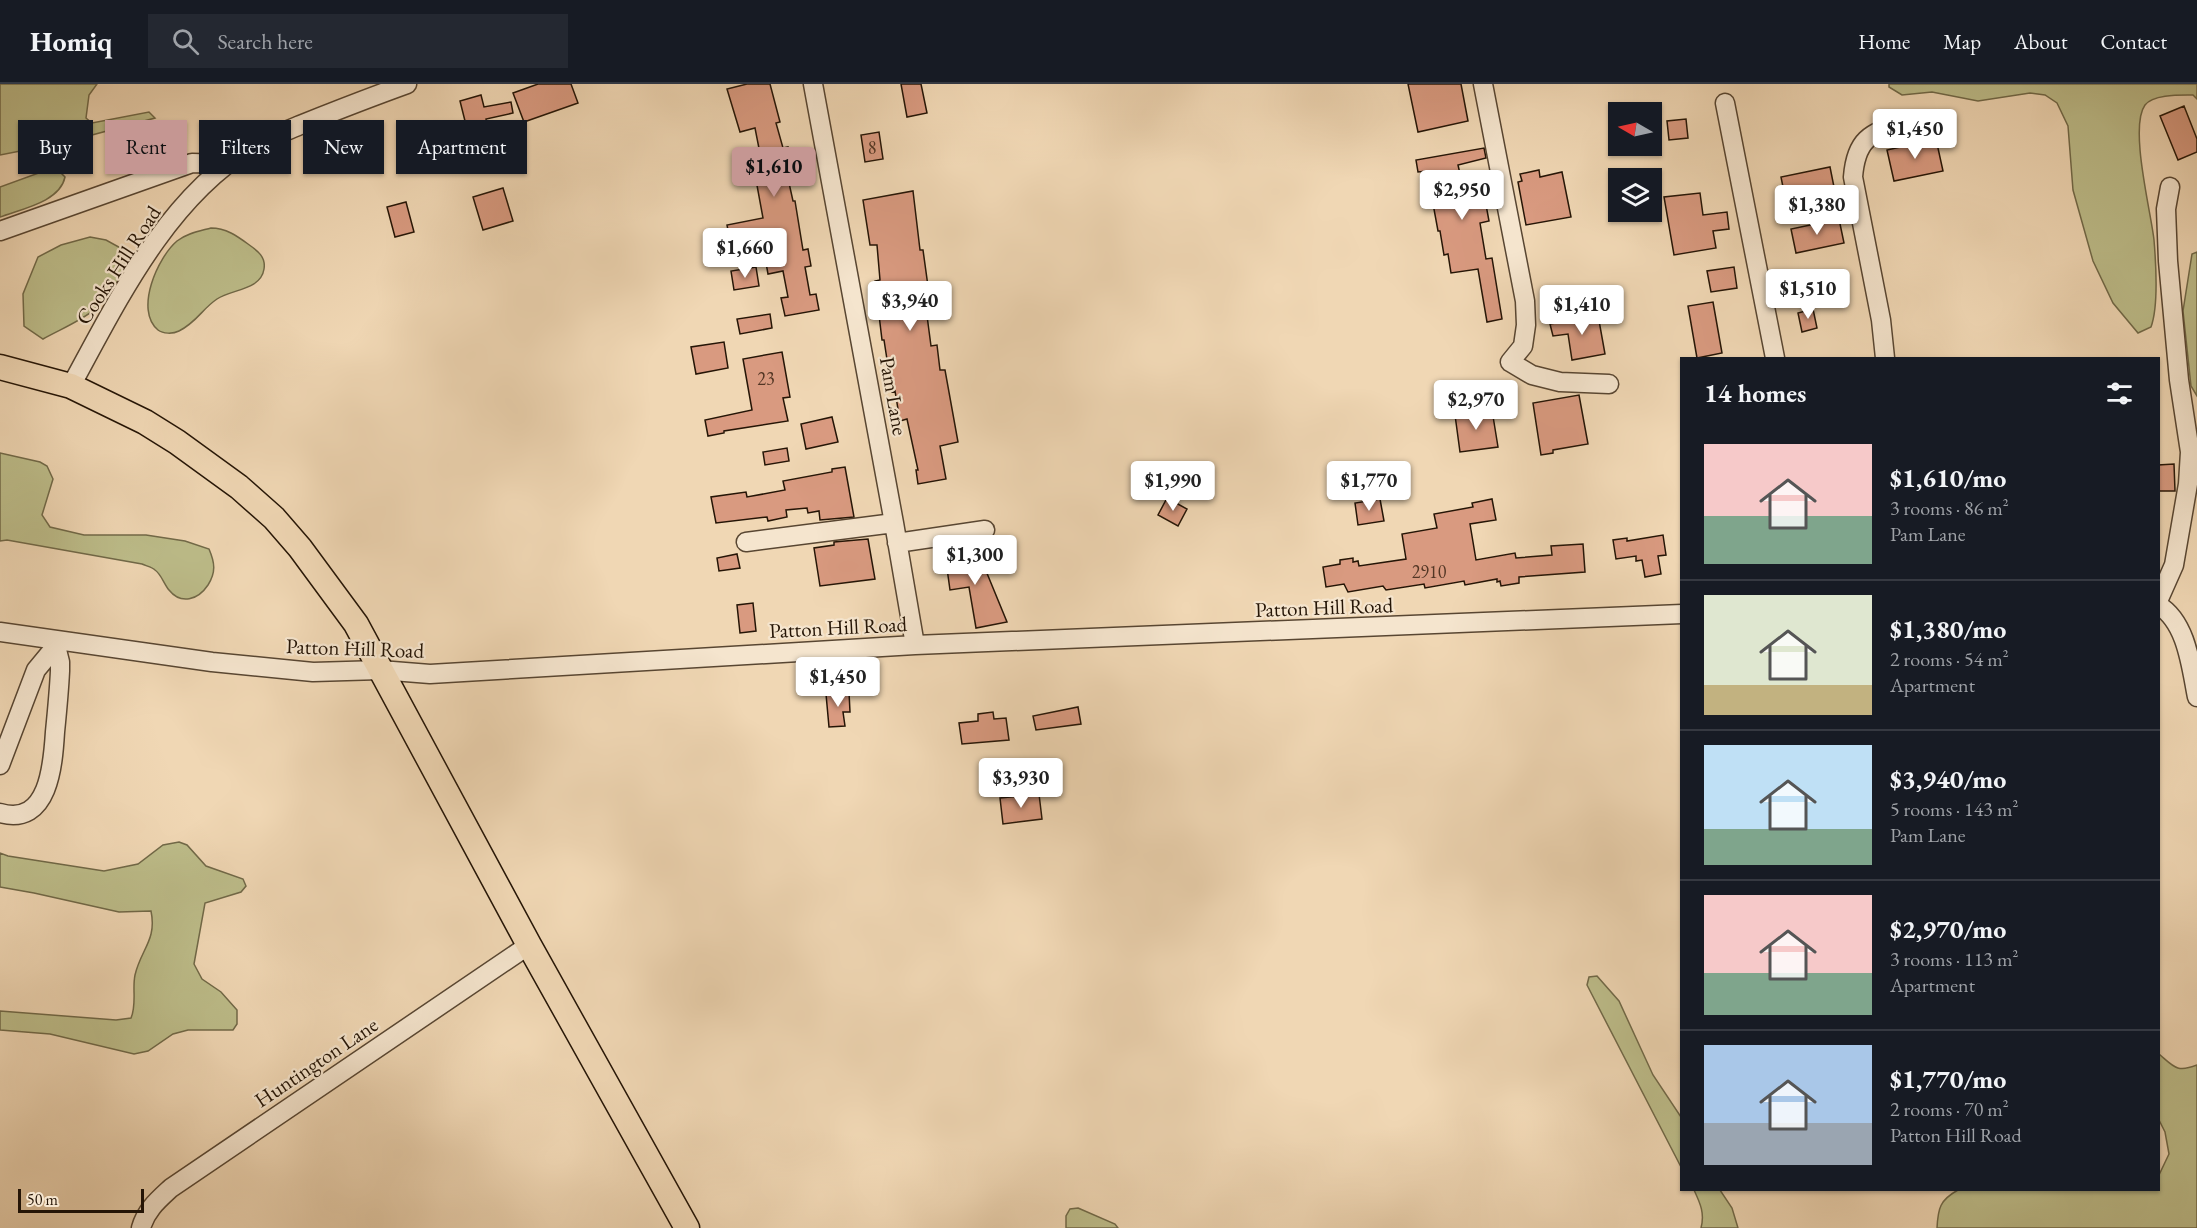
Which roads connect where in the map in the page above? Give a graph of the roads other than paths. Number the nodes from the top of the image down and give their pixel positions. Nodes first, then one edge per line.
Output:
1 (407, 84) edge
2 (813, 84) edge
3 (1483, 84) edge
4 (1725, 103) dead end
5 (1902, 123) dead end
6 (291, 130) edge
7 (199, 163) edge
8 (215, 174) edge
9 (2170, 188) dead end
10 (0, 231) edge
11 (1775, 357) edge
12 (1885, 357) edge
13 (0, 367) edge
14 (1609, 384) dead end
15 (71, 386) junction
16 (894, 523) junction
17 (985, 530) dead end
18 (746, 542) dead end
19 (897, 543) junction
20 (2160, 597) edge
21 (2160, 606) edge
22 (1680, 614) edge
23 (0, 632) edge
24 (58, 643) junction
25 (915, 645) junction
26 (380, 670) junction
27 (2197, 697) edge
28 (0, 765) edge
29 (0, 813) edge
30 (529, 945) junction
31 (141, 1228) edge
32 (687, 1228) edge

1 - 6 street, Cooks Hill Road
2 - 16 street, Pam Lane
3 - 14 street
4 - 11 street
5 - 12 street
7 - 10 street
8 - 15 street, Cooks Hill Road
9 - 20 street
13 - 15 main road
15 - 26 main road
16 - 18 street
16 - 19 street, Pam Lane
17 - 19 street
19 - 25 street, Pam Lane
21 - 27 street
22 - 25 street, Patton Hill Road
23 - 24 street, Patton Hill Road
24 - 26 street, Patton Hill Road
24 - 28 street
24 - 29 street
25 - 26 street, Patton Hill Road
26 - 30 main road
30 - 31 street, Huntington Lane
30 - 32 main road

